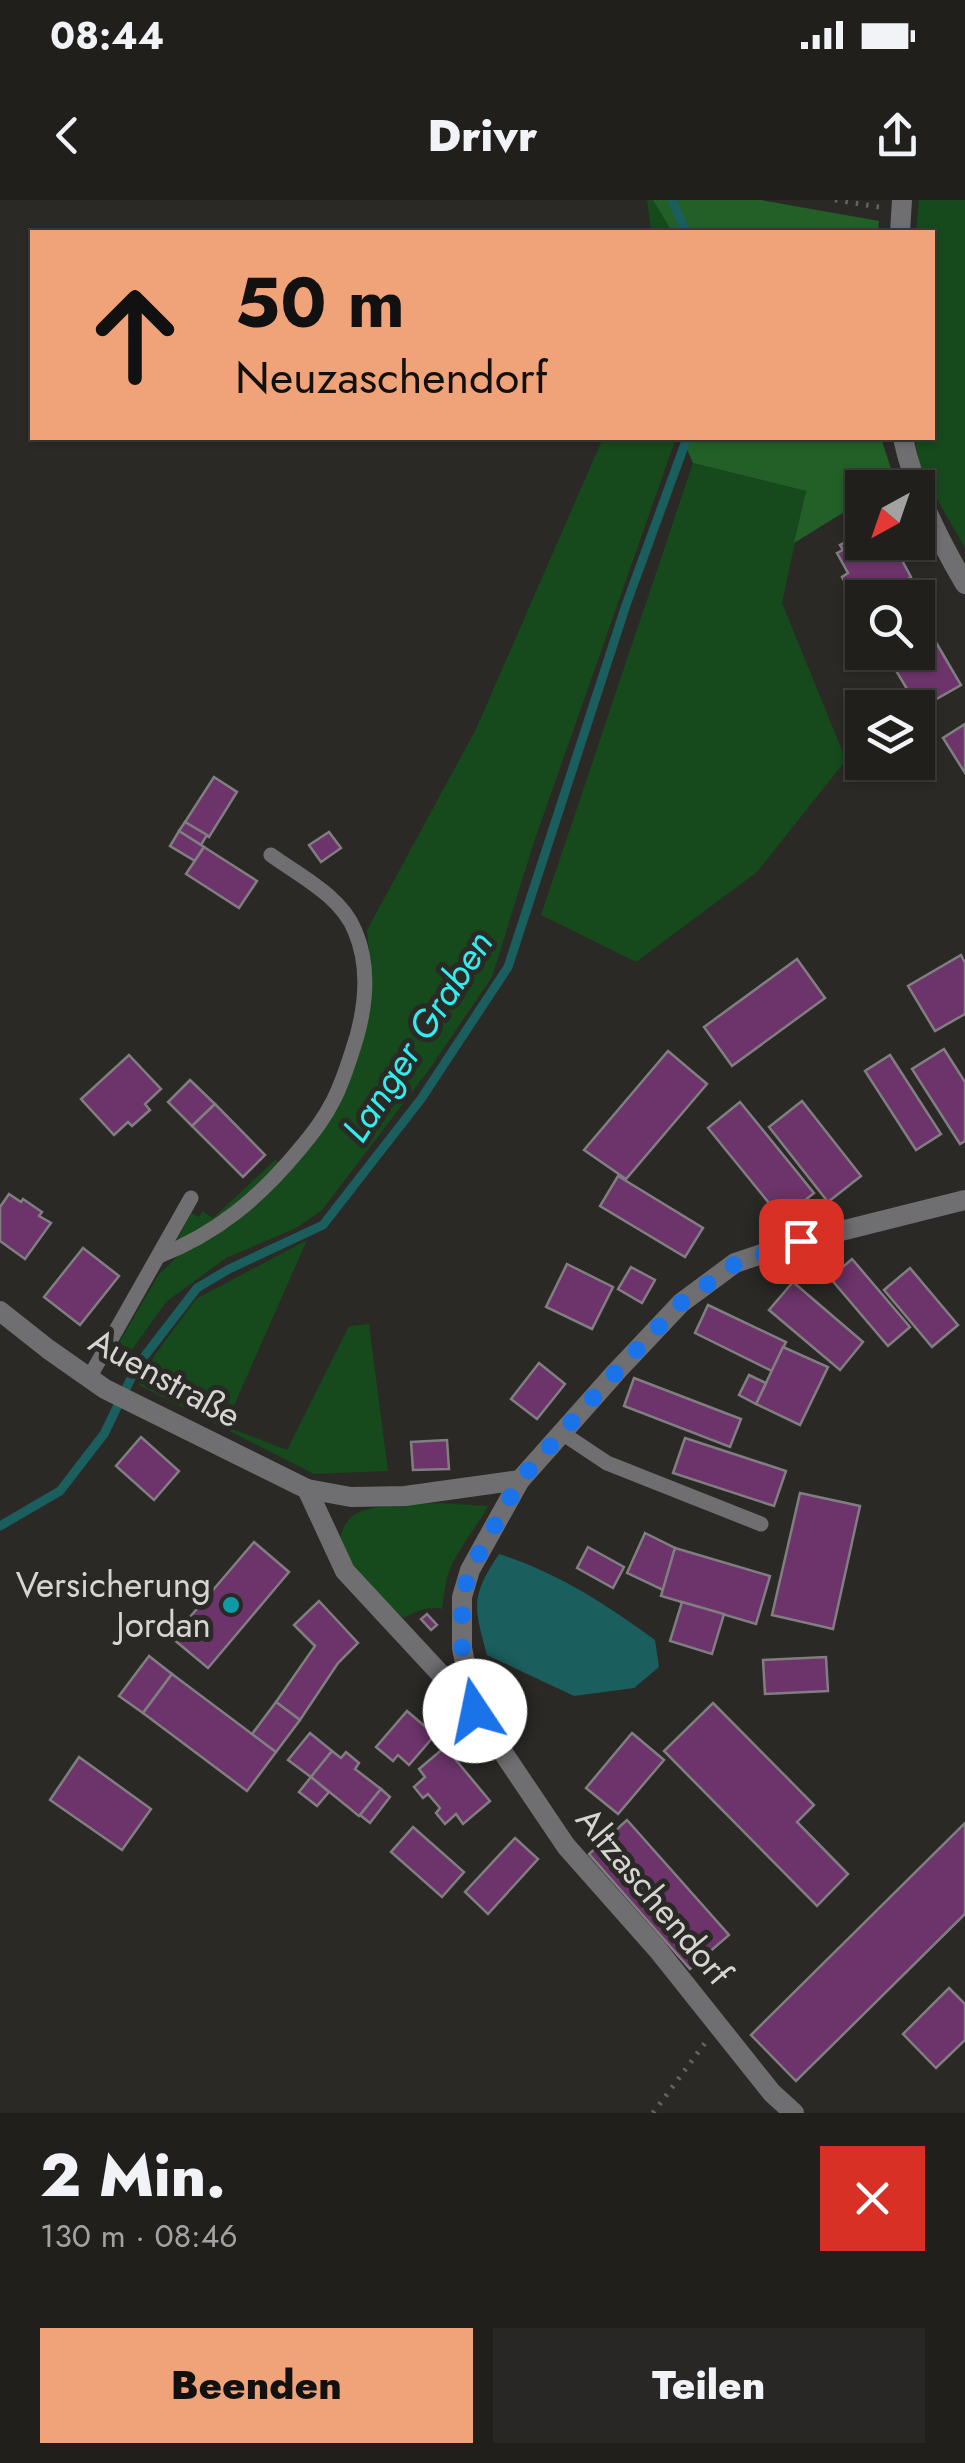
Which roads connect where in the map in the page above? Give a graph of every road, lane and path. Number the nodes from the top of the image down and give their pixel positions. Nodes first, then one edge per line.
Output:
1 (835, 200) edge
2 (901, 214) edge
3 (903, 440) edge
4 (965, 584) edge
5 (270, 855) dead end
6 (190, 1198) dead end
7 (965, 1200) edge
8 (159, 1256) junction
9 (0, 1311) edge
10 (97, 1384) junction
11 (562, 1433) junction
12 (520, 1480) junction
13 (308, 1489) junction
14 (761, 1524) dead end
15 (475, 1711) junction
16 (718, 2026) junction
17 (653, 2113) edge
18 (794, 2113) edge

1 - 2 path
3 - 4 street
5 - 8 lane
6 - 8 lane
7 - 11 street, Altzaschendorf
8 - 10 lane
9 - 10 street, Auenstraße
10 - 13 street, Auenstraße
11 - 12 street, Altzaschendorf
11 - 14 lane
12 - 13 street, Auenstraße
12 - 15 street, Altzaschendorf
13 - 15 street, Altzaschendorf
15 - 16 street, Altzaschendorf
16 - 17 path
16 - 18 street, Altzaschendorf

